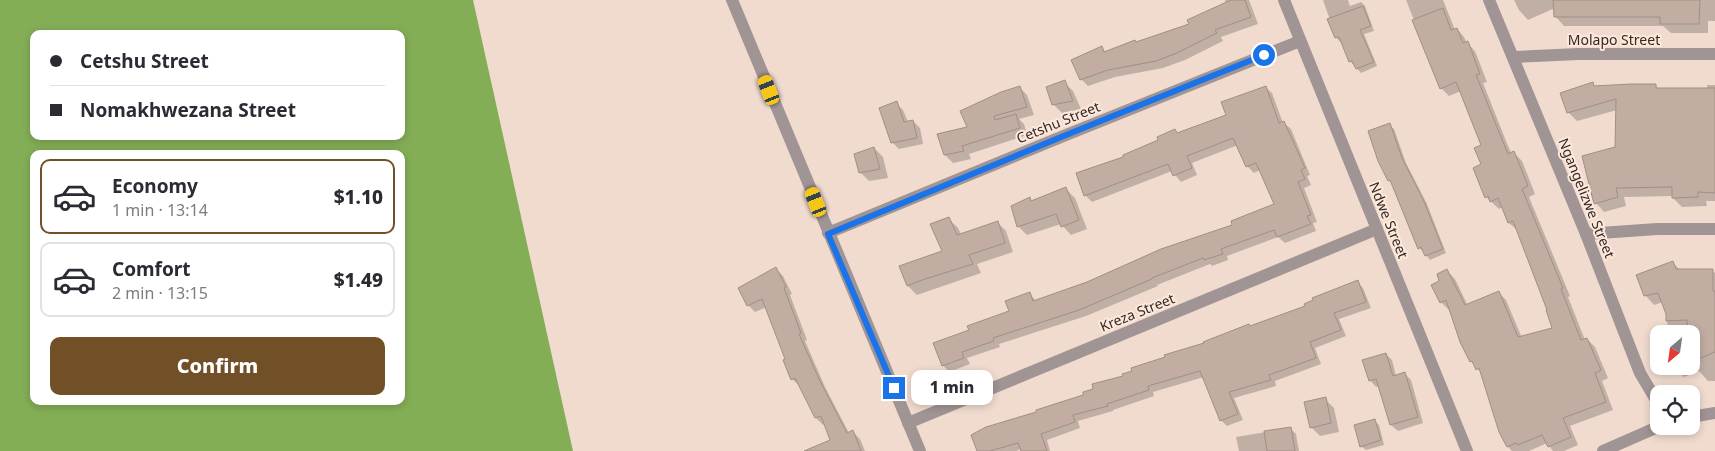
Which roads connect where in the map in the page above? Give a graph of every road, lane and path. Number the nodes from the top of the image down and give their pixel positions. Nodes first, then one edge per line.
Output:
1 (732, 0) edge
2 (1284, 0) edge
3 (1489, 0) edge
4 (1300, 41) junction
5 (1715, 54) edge
6 (1514, 57) junction
7 (1377, 229) junction
8 (1715, 229) edge
9 (828, 234) junction
10 (1586, 234) junction
11 (1650, 390) edge
12 (1715, 413) edge
13 (1700, 416) edge
14 (908, 423) junction
15 (1650, 430) edge
16 (920, 451) edge
17 (1467, 451) edge
18 (1603, 451) edge

1 - 9 street
2 - 4 street, Ndwe Street
3 - 6 street, Ngangelizwe Street
4 - 7 street, Ndwe Street
4 - 9 street, Cetshu Street
5 - 6 street, Molapo Street
6 - 10 street, Ngangelizwe Street
7 - 14 street, Kreza Street
7 - 17 street, Ndwe Street
8 - 10 street
9 - 14 street
10 - 11 street, Ngangelizwe Street
12 - 13 street
14 - 16 street
15 - 18 street

